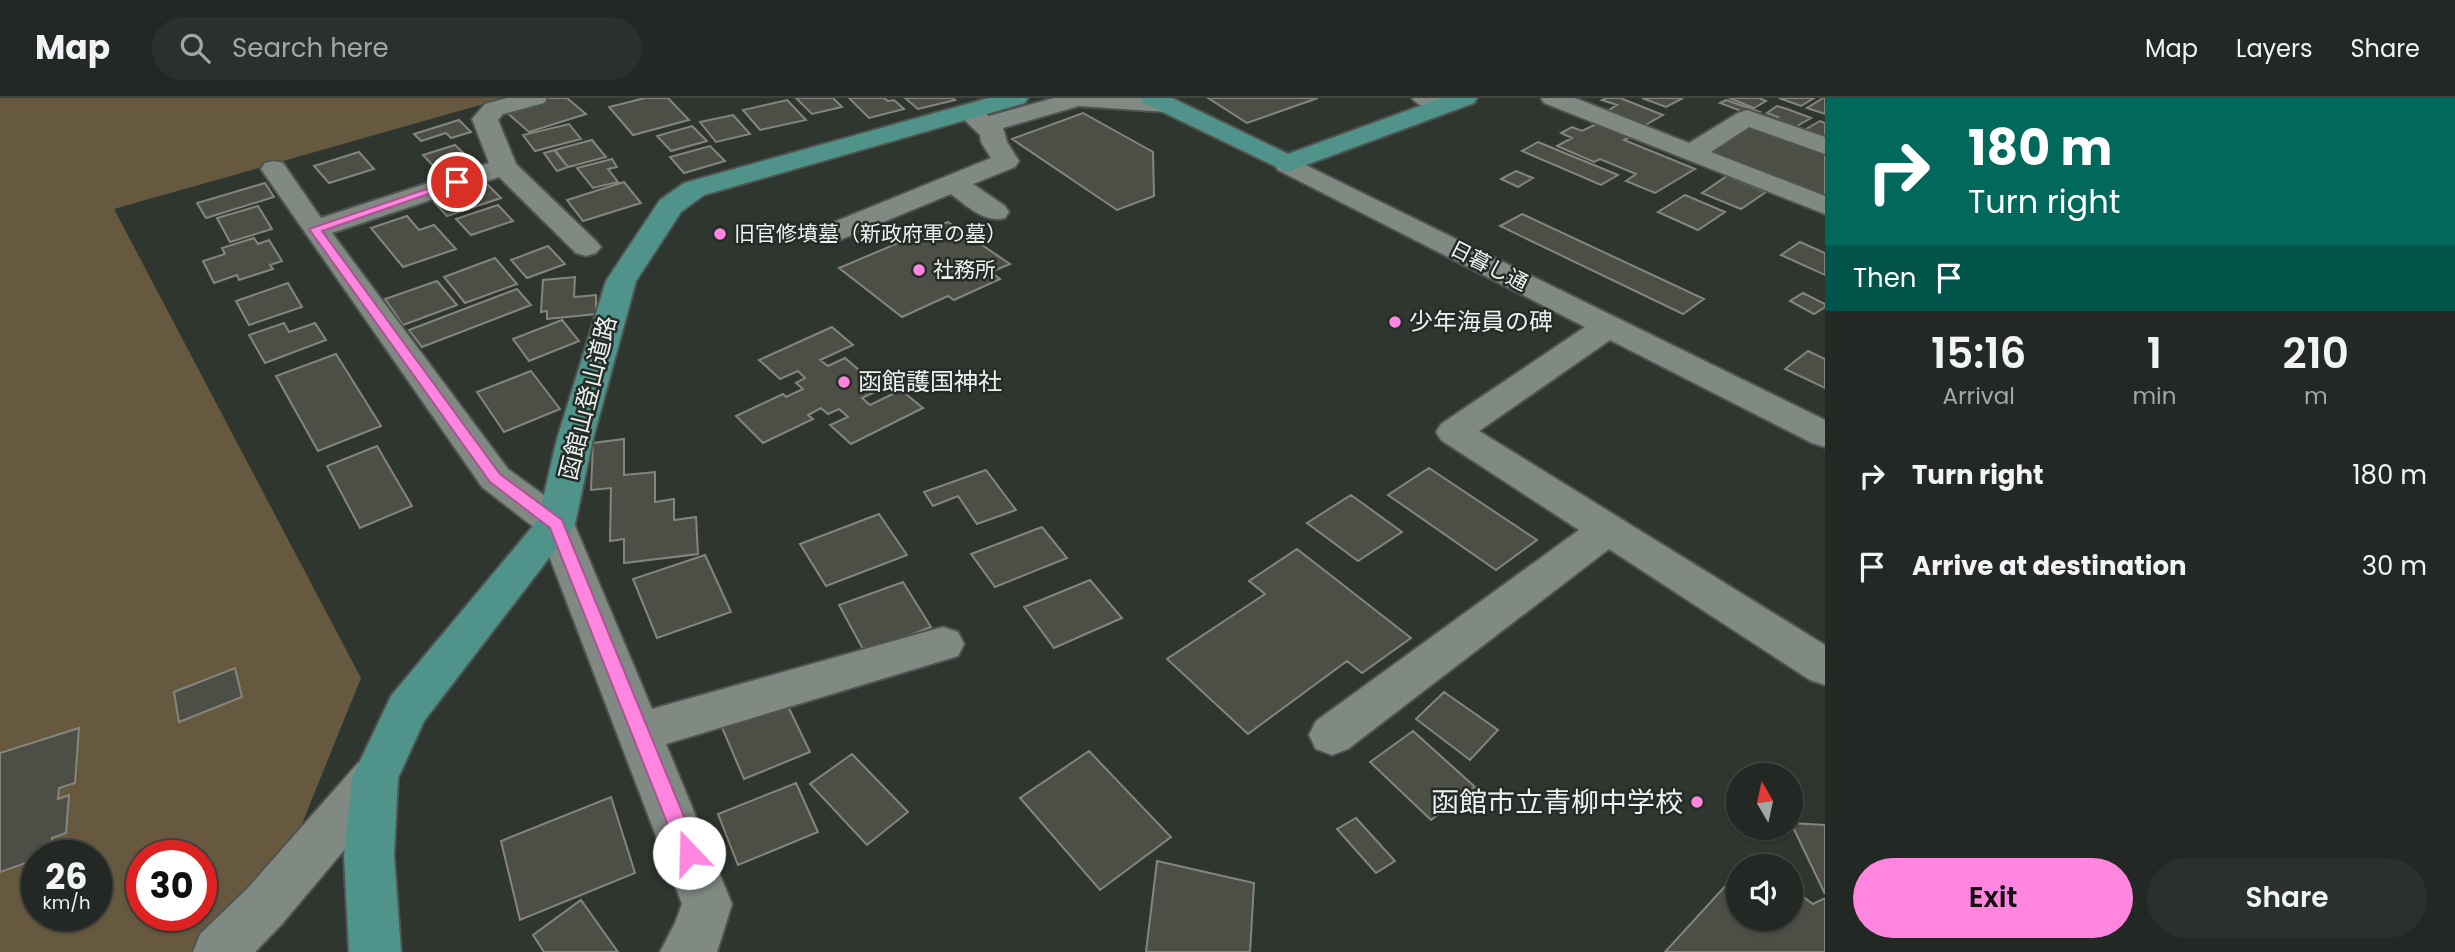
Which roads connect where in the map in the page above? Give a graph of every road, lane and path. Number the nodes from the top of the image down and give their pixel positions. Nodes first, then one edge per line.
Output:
1 (535, 98) edge
2 (1016, 98) edge
3 (1553, 98) edge
4 (1445, 101) edge
5 (1160, 102) edge
6 (977, 118) junction
7 (1825, 146) edge
8 (1691, 153) junction
9 (1287, 164) junction
10 (504, 167) junction
11 (274, 169) dead end
12 (953, 183) junction
13 (1825, 206) edge
14 (995, 212) dead end
15 (315, 229) junction
16 (832, 233) dead end
17 (586, 247) dead end
18 (1609, 326) junction
19 (1825, 435) edge
20 (556, 524) junction
21 (1607, 530) junction
22 (943, 644) dead end
23 (1825, 667) edge
24 (641, 732) junction
25 (1332, 735) dead end
26 (375, 778) junction
27 (219, 952) edge
28 (375, 952) edge
29 (686, 952) edge

1 - 10 street
2 - 6 main road, 函館山登山道路
3 - 8 street
4 - 9 main road
5 - 6 street
5 - 9 main road, 日暮し通
6 - 12 street
6 - 20 main road, 函館山登山道路
7 - 8 street
8 - 13 street
9 - 18 street, 日暮し通
10 - 15 street
10 - 17 street
11 - 15 street
12 - 14 street
12 - 16 street
15 - 20 street
18 - 19 street, 日暮し通
18 - 21 street
20 - 24 street
20 - 26 main road, 函館山登山道路
21 - 23 street
21 - 25 street
22 - 24 street
24 - 29 street
26 - 27 street
26 - 28 main road, 函館山登山道路

